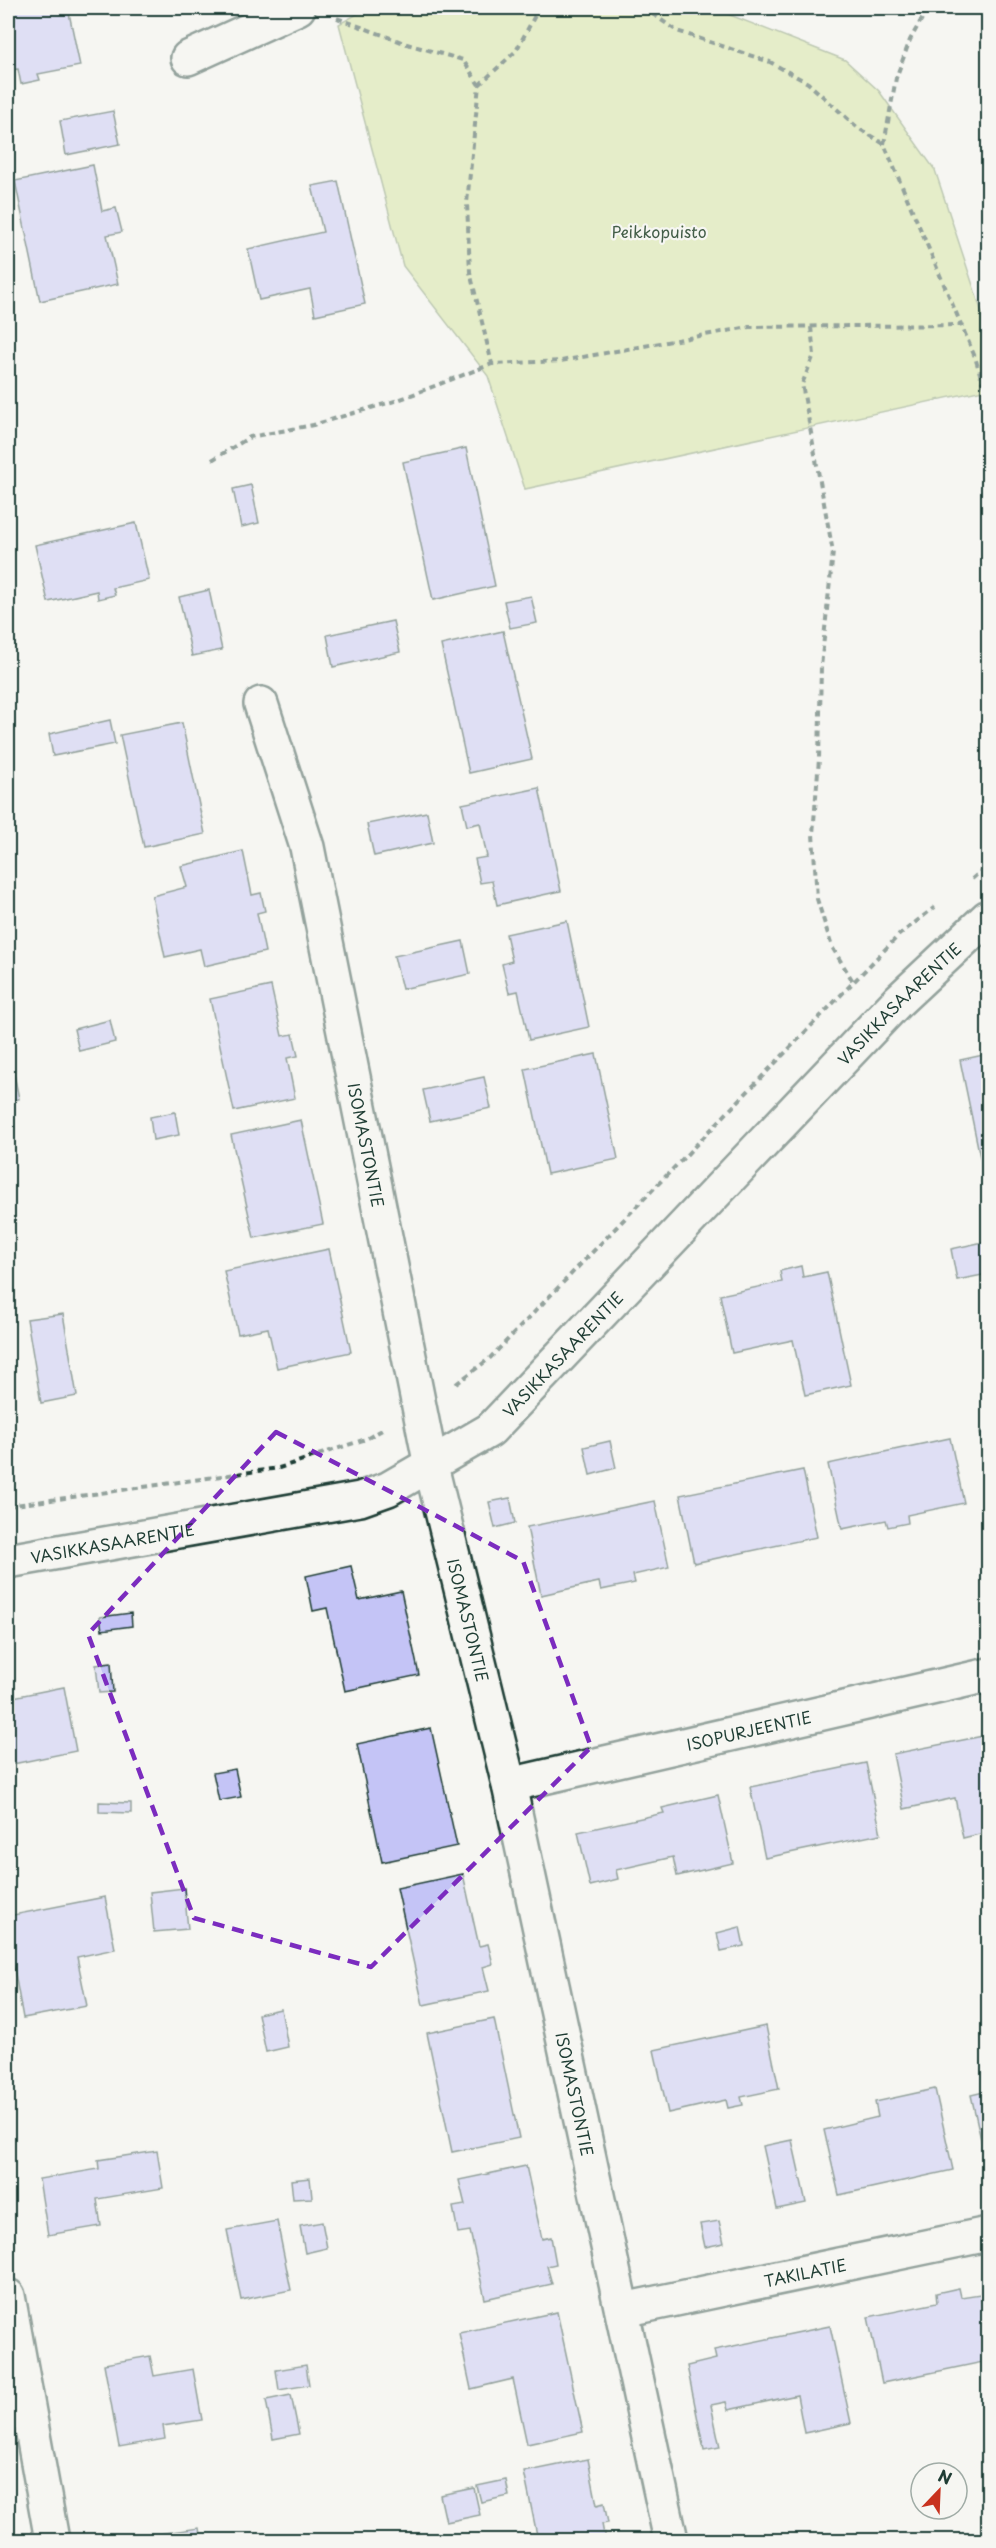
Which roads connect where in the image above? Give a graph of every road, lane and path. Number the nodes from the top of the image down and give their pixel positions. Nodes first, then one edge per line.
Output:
1 (298, 8) edge
2 (539, 8) edge
3 (645, 8) edge
4 (928, 8) edge
5 (330, 16) dead end
6 (188, 58) dead end
7 (479, 85) junction
8 (884, 144) junction
9 (962, 326) junction
10 (811, 327) junction
11 (492, 364) junction
12 (988, 400) edge
13 (212, 460) dead end
14 (261, 704) dead end
15 (988, 865) edge
16 (971, 879) dead end
17 (944, 900) dead end
18 (988, 917) edge
19 (854, 982) junction
20 (419, 1410) junction
21 (431, 1466) junction
22 (8, 1506) edge
23 (8, 1561) edge
24 (988, 1675) edge
25 (509, 1785) junction
26 (988, 2234) edge
27 (8, 2296) edge
28 (623, 2310) junction
29 (52, 2541) edge
30 (670, 2541) edge

1 - 6 street
2 - 7 path
3 - 8 path
4 - 8 path
5 - 7 path
7 - 11 path
8 - 9 path
9 - 10 path
9 - 12 path
10 - 11 path
10 - 19 path
11 - 13 path
14 - 20 street, ISOMASTONTIE
15 - 16 path
17 - 19 path
18 - 21 street, VASIKKASAARENTIE
19 - 20 path
20 - 21 street, ISOMASTONTIE
20 - 22 path
21 - 23 street, VASIKKASAARENTIE
21 - 25 street, ISOMASTONTIE
24 - 25 street, ISOPURJEENTIE
25 - 28 street, ISOMASTONTIE
26 - 28 street, TAKILATIE
27 - 29 street
28 - 30 street, ISOMASTONTIE

